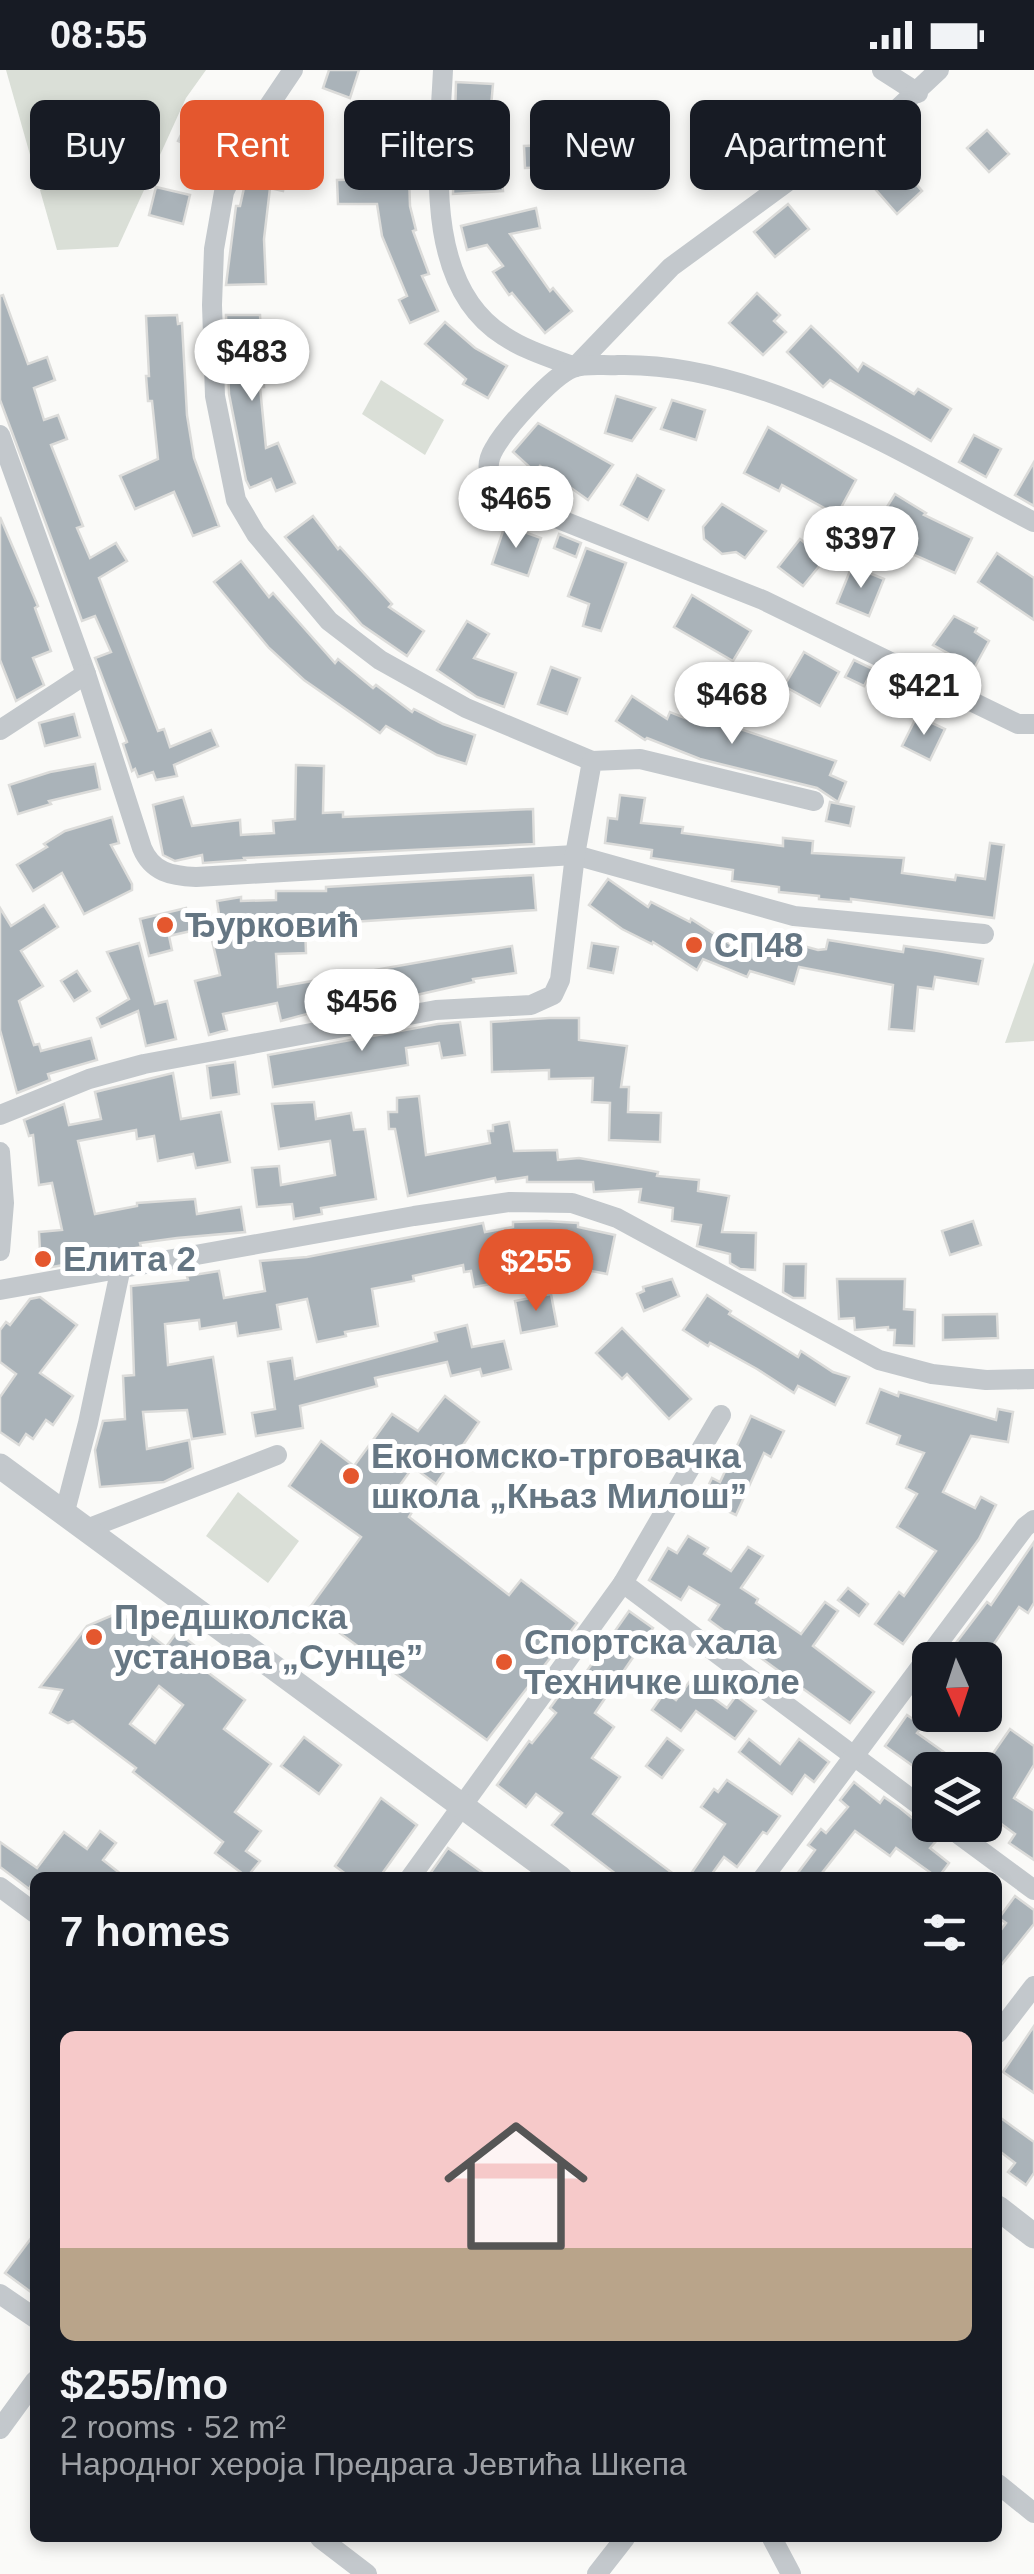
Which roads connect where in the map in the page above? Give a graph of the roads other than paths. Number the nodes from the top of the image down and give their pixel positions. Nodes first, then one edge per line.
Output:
1 (293, 70) edge
2 (443, 70) edge
3 (882, 70) edge
4 (939, 70) edge
5 (918, 93) junction
6 (575, 366) junction
7 (0, 435) edge
8 (1034, 522) edge
9 (86, 674) junction
10 (1034, 724) edge
11 (0, 730) edge
12 (592, 761) junction
13 (814, 801) dead end
14 (575, 854) junction
15 (984, 934) dead end
16 (0, 1115) edge
17 (0, 1152) edge
18 (0, 1251) edge
19 (121, 1268) junction
20 (0, 1290) edge
21 (1034, 1379) edge
22 (722, 1415) dead end
23 (277, 1455) dead end
24 (0, 1466) edge
25 (1034, 1520) edge
26 (74, 1522) junction
27 (622, 1582) junction
28 (855, 1758) junction
29 (912, 1800) edge
30 (464, 1804) junction
31 (969, 1842) edge
32 (414, 1872) edge
33 (552, 1872) edge
34 (768, 1872) edge
35 (0, 1887) edge
36 (1034, 1890) edge
37 (30, 1909) edge
38 (1034, 1986) edge
39 (1002, 2028) edge
40 (1002, 2211) edge
41 (1034, 2236) edge
42 (0, 2294) edge
43 (30, 2315) edge
44 (30, 2388) edge
45 (0, 2429) edge
46 (1002, 2487) edge
47 (1034, 2512) edge
48 (325, 2542) edge
49 (622, 2542) edge
50 (774, 2542) edge
51 (367, 2574) edge
52 (597, 2574) edge
53 (792, 2574) edge

1 - 12 street
2 - 6 street
3 - 5 street
4 - 5 street
5 - 6 street
6 - 8 street
6 - 10 street
7 - 9 street
9 - 11 street
9 - 14 street
12 - 13 street
12 - 14 street
14 - 15 street
14 - 16 street
17 - 18 street
19 - 20 street
19 - 21 street
19 - 26 street
22 - 27 street
23 - 26 street
24 - 26 street
25 - 28 street
26 - 30 street
27 - 28 street
27 - 30 street
28 - 29 street
28 - 34 street
30 - 32 street
30 - 33 street
31 - 36 street
35 - 37 street
38 - 39 street
40 - 41 street
42 - 43 street
44 - 45 street
46 - 47 street
48 - 51 street
49 - 52 street
50 - 53 street

